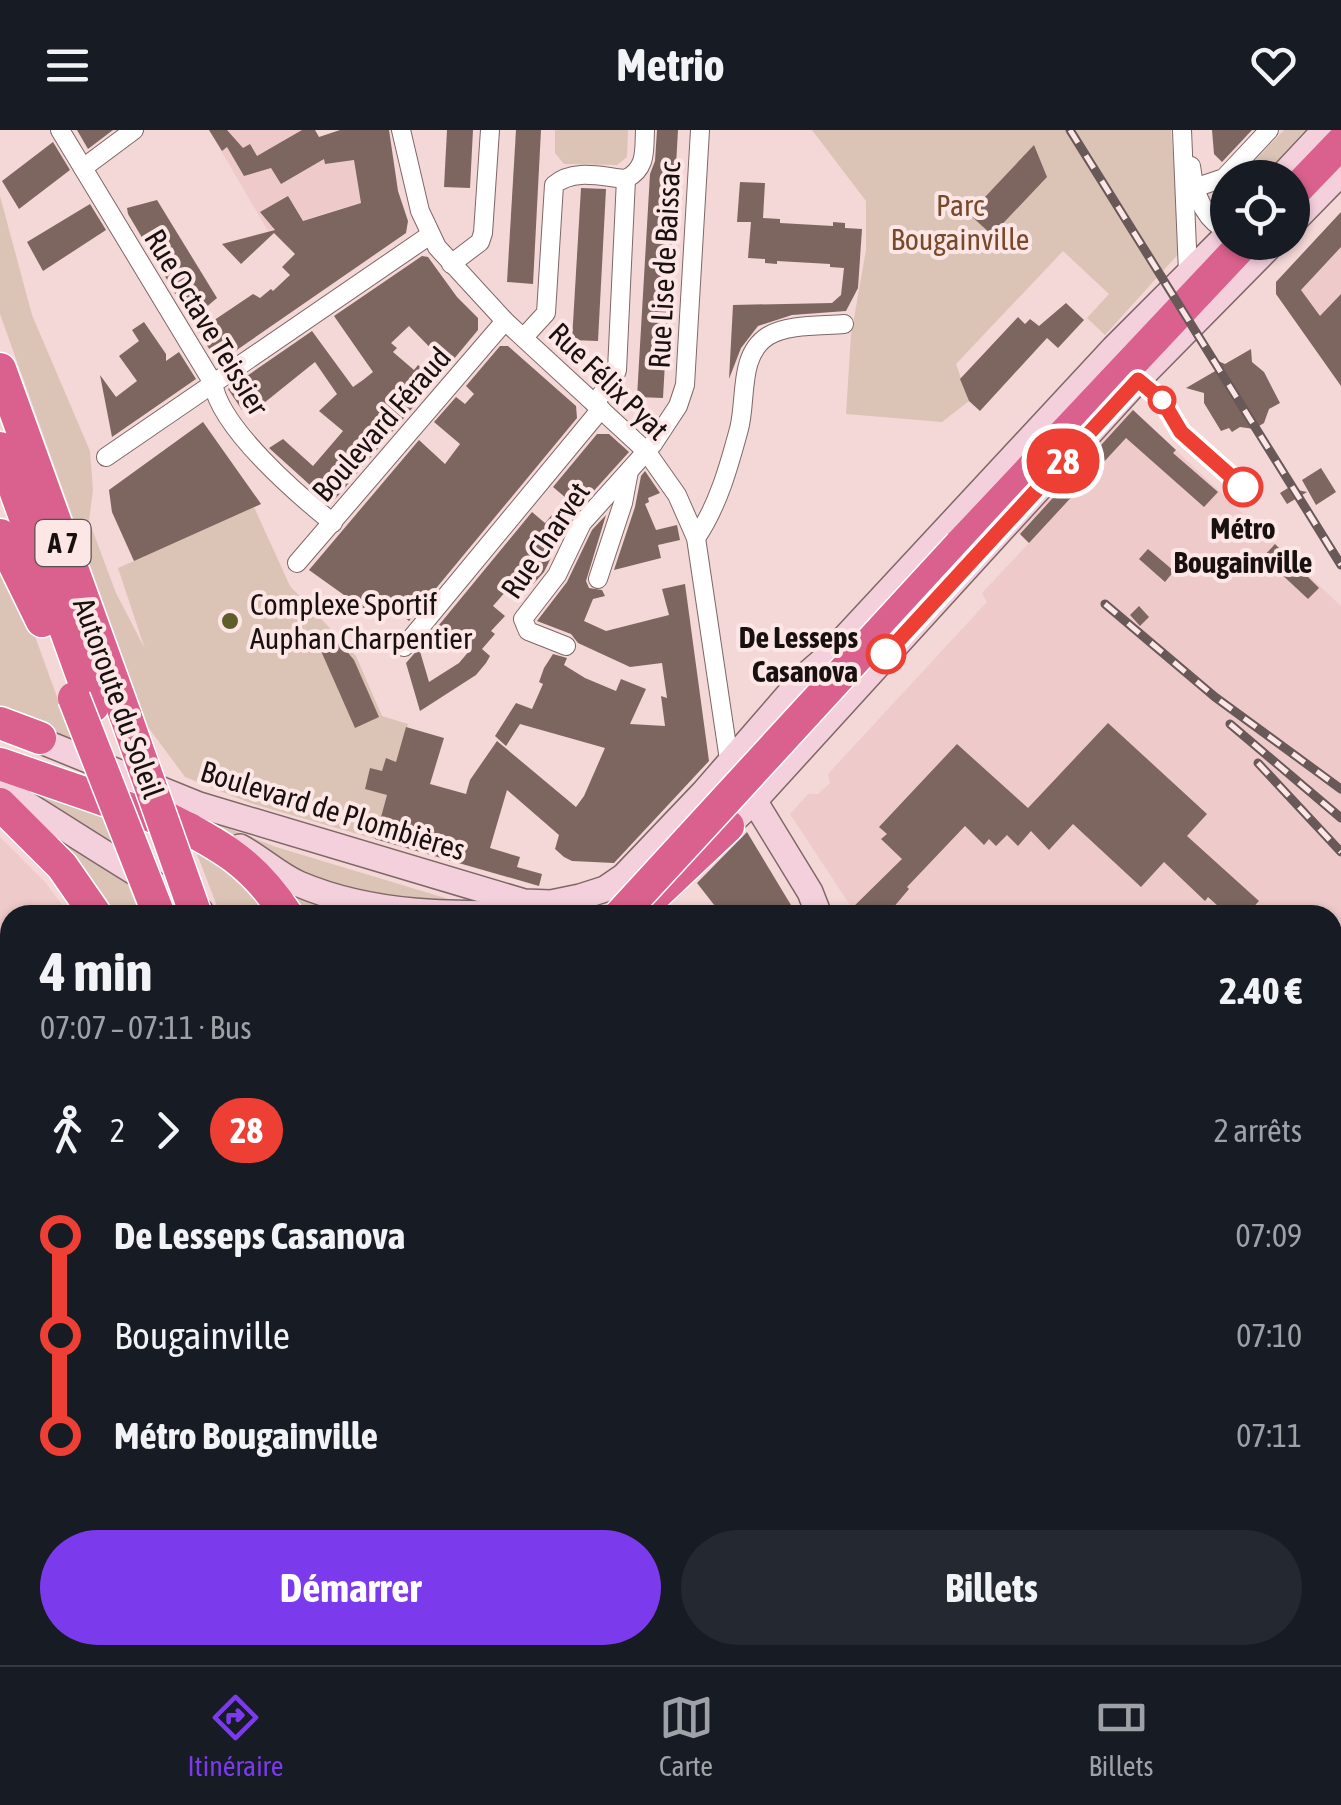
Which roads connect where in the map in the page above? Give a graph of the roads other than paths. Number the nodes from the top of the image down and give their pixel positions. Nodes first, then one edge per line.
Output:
1 (60, 130) edge
2 (134, 130) edge
3 (402, 130) edge
4 (490, 130) edge
5 (645, 130) edge
6 (700, 130) edge
7 (1183, 130) edge
8 (1269, 130) edge
9 (1325, 130) edge
10 (1341, 142) edge
11 (1297, 160) edge
12 (83, 168) junction
13 (626, 179) junction
14 (1318, 183) edge
15 (1194, 188) junction
16 (1210, 218) edge
17 (430, 235) junction
18 (1210, 250) edge
19 (1229, 260) edge
20 (1243, 260) edge
21 (1256, 260) edge
22 (451, 264) junction
23 (1188, 272) junction
24 (506, 321) junction
25 (844, 324) dead end
26 (524, 337) junction
27 (1154, 338) junction
28 (0, 369) edge
29 (213, 384) junction
30 (598, 406) junction
31 (0, 448) edge
32 (646, 450) junction
33 (106, 458) dead end
34 (629, 470) junction
35 (333, 523) junction
36 (0, 535) edge
37 (696, 538) junction
38 (297, 563) dead end
39 (598, 579) dead end
40 (566, 646) dead end
41 (404, 647) dead end
42 (827, 657) junction
43 (83, 702) junction
44 (786, 716) junction
45 (0, 725) edge
46 (40, 738) joint
47 (810, 738) junction
48 (0, 748) edge
49 (0, 764) edge
50 (733, 767) junction
51 (0, 788) edge
52 (754, 801) junction
53 (0, 803) edge
54 (149, 808) junction
55 (0, 818) edge
56 (728, 826) junction
57 (188, 829) junction
58 (126, 869) junction
59 (612, 902) edge
60 (83, 905) edge
61 (85, 905) edge
62 (155, 905) edge
63 (163, 905) edge
64 (190, 905) edge
65 (192, 905) edge
66 (280, 905) edge
67 (377, 905) edge
68 (578, 905) edge
69 (643, 905) edge
70 (815, 905) edge

1 - 12 street, Rue Octave Teissier
2 - 12 street
3 - 17 street, Rue Félix Pyat
4 - 22 street
5 - 13 street
6 - 32 street, Rue Lise de Baissac
7 - 15 street
7 - 23 street
8 - 15 street
9 - 11 street
10 - 14 highway
12 - 29 street, Rue Octave Teissier
13 - 26 street
13 - 30 street
15 - 16 street
17 - 22 street, Rue Félix Pyat
17 - 29 street
18 - 23 street
19 - 27 highway
20 - 27 highway
21 - 47 street
22 - 24 street, Rue Félix Pyat
23 - 42 street
24 - 26 street, Rue Félix Pyat
24 - 35 street, Boulevard Féraud
25 - 37 street
26 - 30 street, Rue Félix Pyat
27 - 59 highway, bridge
28 - 65 highway, Autoroute du Soleil / A 7, bridge
29 - 33 street
29 - 35 street, Rue Octave Teissier
30 - 32 street, Rue Félix Pyat
30 - 41 street
31 - 43 highway, Autoroute du Soleil / A 7
32 - 34 street, Rue Charvet
32 - 37 street, Rue Félix Pyat
34 - 39 street
34 - 40 street, Rue Charvet
35 - 38 street, Boulevard Féraud
36 - 43 highway
37 - 50 street, Rue Félix Pyat
42 - 44 street
42 - 50 street
43 - 62 highway, bridge
43 - 63 highway, Autoroute du Soleil / A 7
44 - 47 street
44 - 50 street
45 - 46 highway
46 - 59 street, Boulevard de Plombières
47 - 52 street
48 - 54 street
49 - 57 highway
50 - 52 street
50 - 59 street
51 - 58 street
52 - 56 street
52 - 70 street
53 - 58 street
53 - 61 highway
54 - 57 highway
54 - 67 street
55 - 60 highway
56 - 59 street
56 - 69 highway
57 - 66 highway
58 - 64 street
59 - 68 street

